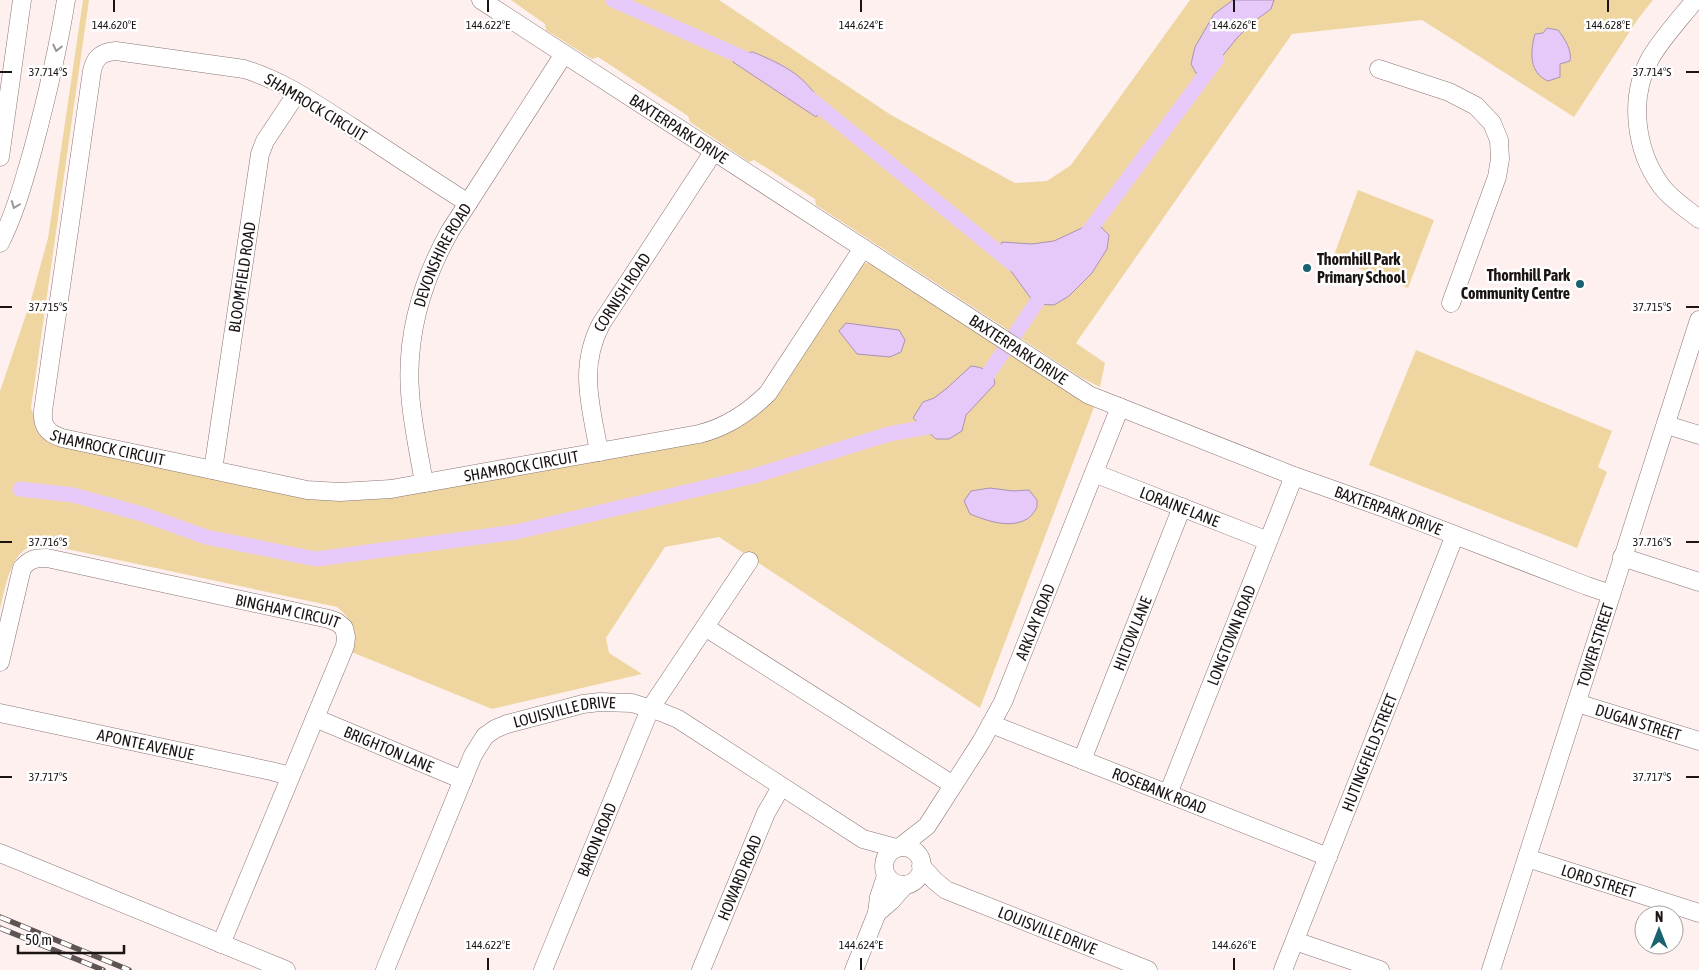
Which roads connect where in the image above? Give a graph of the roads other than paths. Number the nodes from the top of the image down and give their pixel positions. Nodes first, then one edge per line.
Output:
1 (22, 0) edge
2 (66, 0) edge
3 (481, 0) edge
4 (1695, 0) edge
5 (564, 54) junction
6 (1378, 69) dead end
7 (297, 93) junction
8 (714, 151) junction
9 (0, 157) edge
10 (468, 203) junction
11 (1696, 215) edge
12 (0, 243) edge
13 (863, 248) junction
14 (1451, 303) dead end
15 (1699, 320) edge
16 (1120, 407) junction
17 (1666, 425) junction
18 (1699, 435) edge
19 (599, 452) junction
20 (213, 470) junction
21 (1094, 473) junction
22 (1294, 476) junction
23 (424, 483) junction
24 (1182, 507) junction
25 (1455, 535) junction
26 (1268, 541) junction
27 (1622, 557) junction
28 (749, 562) dead end
29 (1699, 582) edge
30 (1610, 594) junction
31 (705, 627) junction
32 (0, 662) edge
33 (1577, 703) junction
34 (650, 708) junction
35 (0, 713) edge
36 (315, 718) junction
37 (991, 724) junction
38 (1699, 742) edge
39 (1082, 760) junction
40 (290, 776) junction
41 (463, 780) junction
42 (953, 785) junction
43 (781, 786) junction
44 (1168, 794) junction
45 (927, 826) junction
46 (863, 839) junction
47 (898, 848) junction
48 (0, 853) edge
49 (1328, 857) junction
50 (1526, 858) junction
51 (920, 861) junction
52 (885, 872) junction
53 (907, 884) junction
54 (946, 890) junction
55 (878, 913) junction
56 (1699, 913) edge
57 (1295, 941) junction
58 (221, 944) junction
59 (1110, 963) edge
60 (286, 970) edge
61 (384, 970) edge
62 (543, 970) edge
63 (701, 970) edge
64 (854, 970) edge
65 (1148, 970) edge
66 (1284, 970) edge
67 (1380, 970) edge
68 (1491, 970) edge

1 - 9 street
2 -> 12 street
3 - 5 street, BAXTERPARK DRIVE
4 - 11 street
5 - 8 street, BAXTERPARK DRIVE
5 - 10 street, DEVONSHIRE ROAD
6 - 14 street
7 - 10 street, SHAMROCK CIRCUIT
7 - 20 street, BLOOMFIELD ROAD
7 - 20 street, SHAMROCK CIRCUIT
8 - 13 street, BAXTERPARK DRIVE
8 - 19 street, CORNISH ROAD
10 - 23 street, DEVONSHIRE ROAD
13 - 16 street, BAXTERPARK DRIVE
13 - 19 street, SHAMROCK CIRCUIT
15 - 17 street, TOWER STREET
16 - 21 street, ARKLAY ROAD
16 - 22 street, BAXTERPARK DRIVE
17 - 18 street
17 - 27 street, TOWER STREET
19 - 23 street, SHAMROCK CIRCUIT
20 - 23 street, SHAMROCK CIRCUIT
21 - 24 street, LORAINE LANE
21 - 37 street, ARKLAY ROAD
22 - 25 street, BAXTERPARK DRIVE
22 - 26 street, LONGTOWN ROAD
24 - 26 street, LORAINE LANE
24 - 39 street, HILTOW LANE
25 - 30 street, BAXTERPARK DRIVE
25 - 49 street, HUTINGFIELD STREET
26 - 44 street, LONGTOWN ROAD
27 - 29 street
27 - 30 street, TOWER STREET
28 - 31 street, BARON ROAD
30 - 33 street, TOWER STREET
31 - 34 street, BARON ROAD
31 - 42 street
32 - 36 street, BINGHAM CIRCUIT
33 - 38 street, DUGAN STREET
33 - 50 street, TOWER STREET
34 - 41 street, LOUISVILLE DRIVE
34 - 43 street, LOUISVILLE DRIVE
34 - 62 street, BARON ROAD
35 - 40 street, APONTE AVENUE
36 - 40 street, BINGHAM CIRCUIT
36 - 41 street, BRIGHTON LANE
37 - 39 street, ROSEBANK ROAD
37 - 42 street, ARKLAY ROAD
39 - 44 street, ROSEBANK ROAD
40 - 58 street, BINGHAM CIRCUIT
41 - 61 street, LOUISVILLE DRIVE
42 - 45 street, ARKLAY ROAD
43 - 46 street, LOUISVILLE DRIVE
43 - 63 street, HOWARD ROAD
44 - 49 street, ROSEBANK ROAD
45 - 47 street, ARKLAY ROAD
45 - 51 street, ARKLAY ROAD
46 - 47 street, LOUISVILLE DRIVE
46 - 52 street, LOUISVILLE DRIVE
47 - 51 street
47 - 52 street
48 - 58 street
49 - 57 street, HUTINGFIELD STREET
50 - 56 street, LORD STREET
50 - 68 street, TOWER STREET
51 - 53 street
51 - 54 street, LOUISVILLE DRIVE
52 - 53 street
52 - 55 street
53 - 54 street, LOUISVILLE DRIVE
53 - 55 street
54 - 59 street, LOUISVILLE DRIVE
55 - 64 street
57 - 66 street, HUTINGFIELD STREET
57 - 67 street
58 - 60 street
59 - 65 street, LOUISVILLE DRIVE

